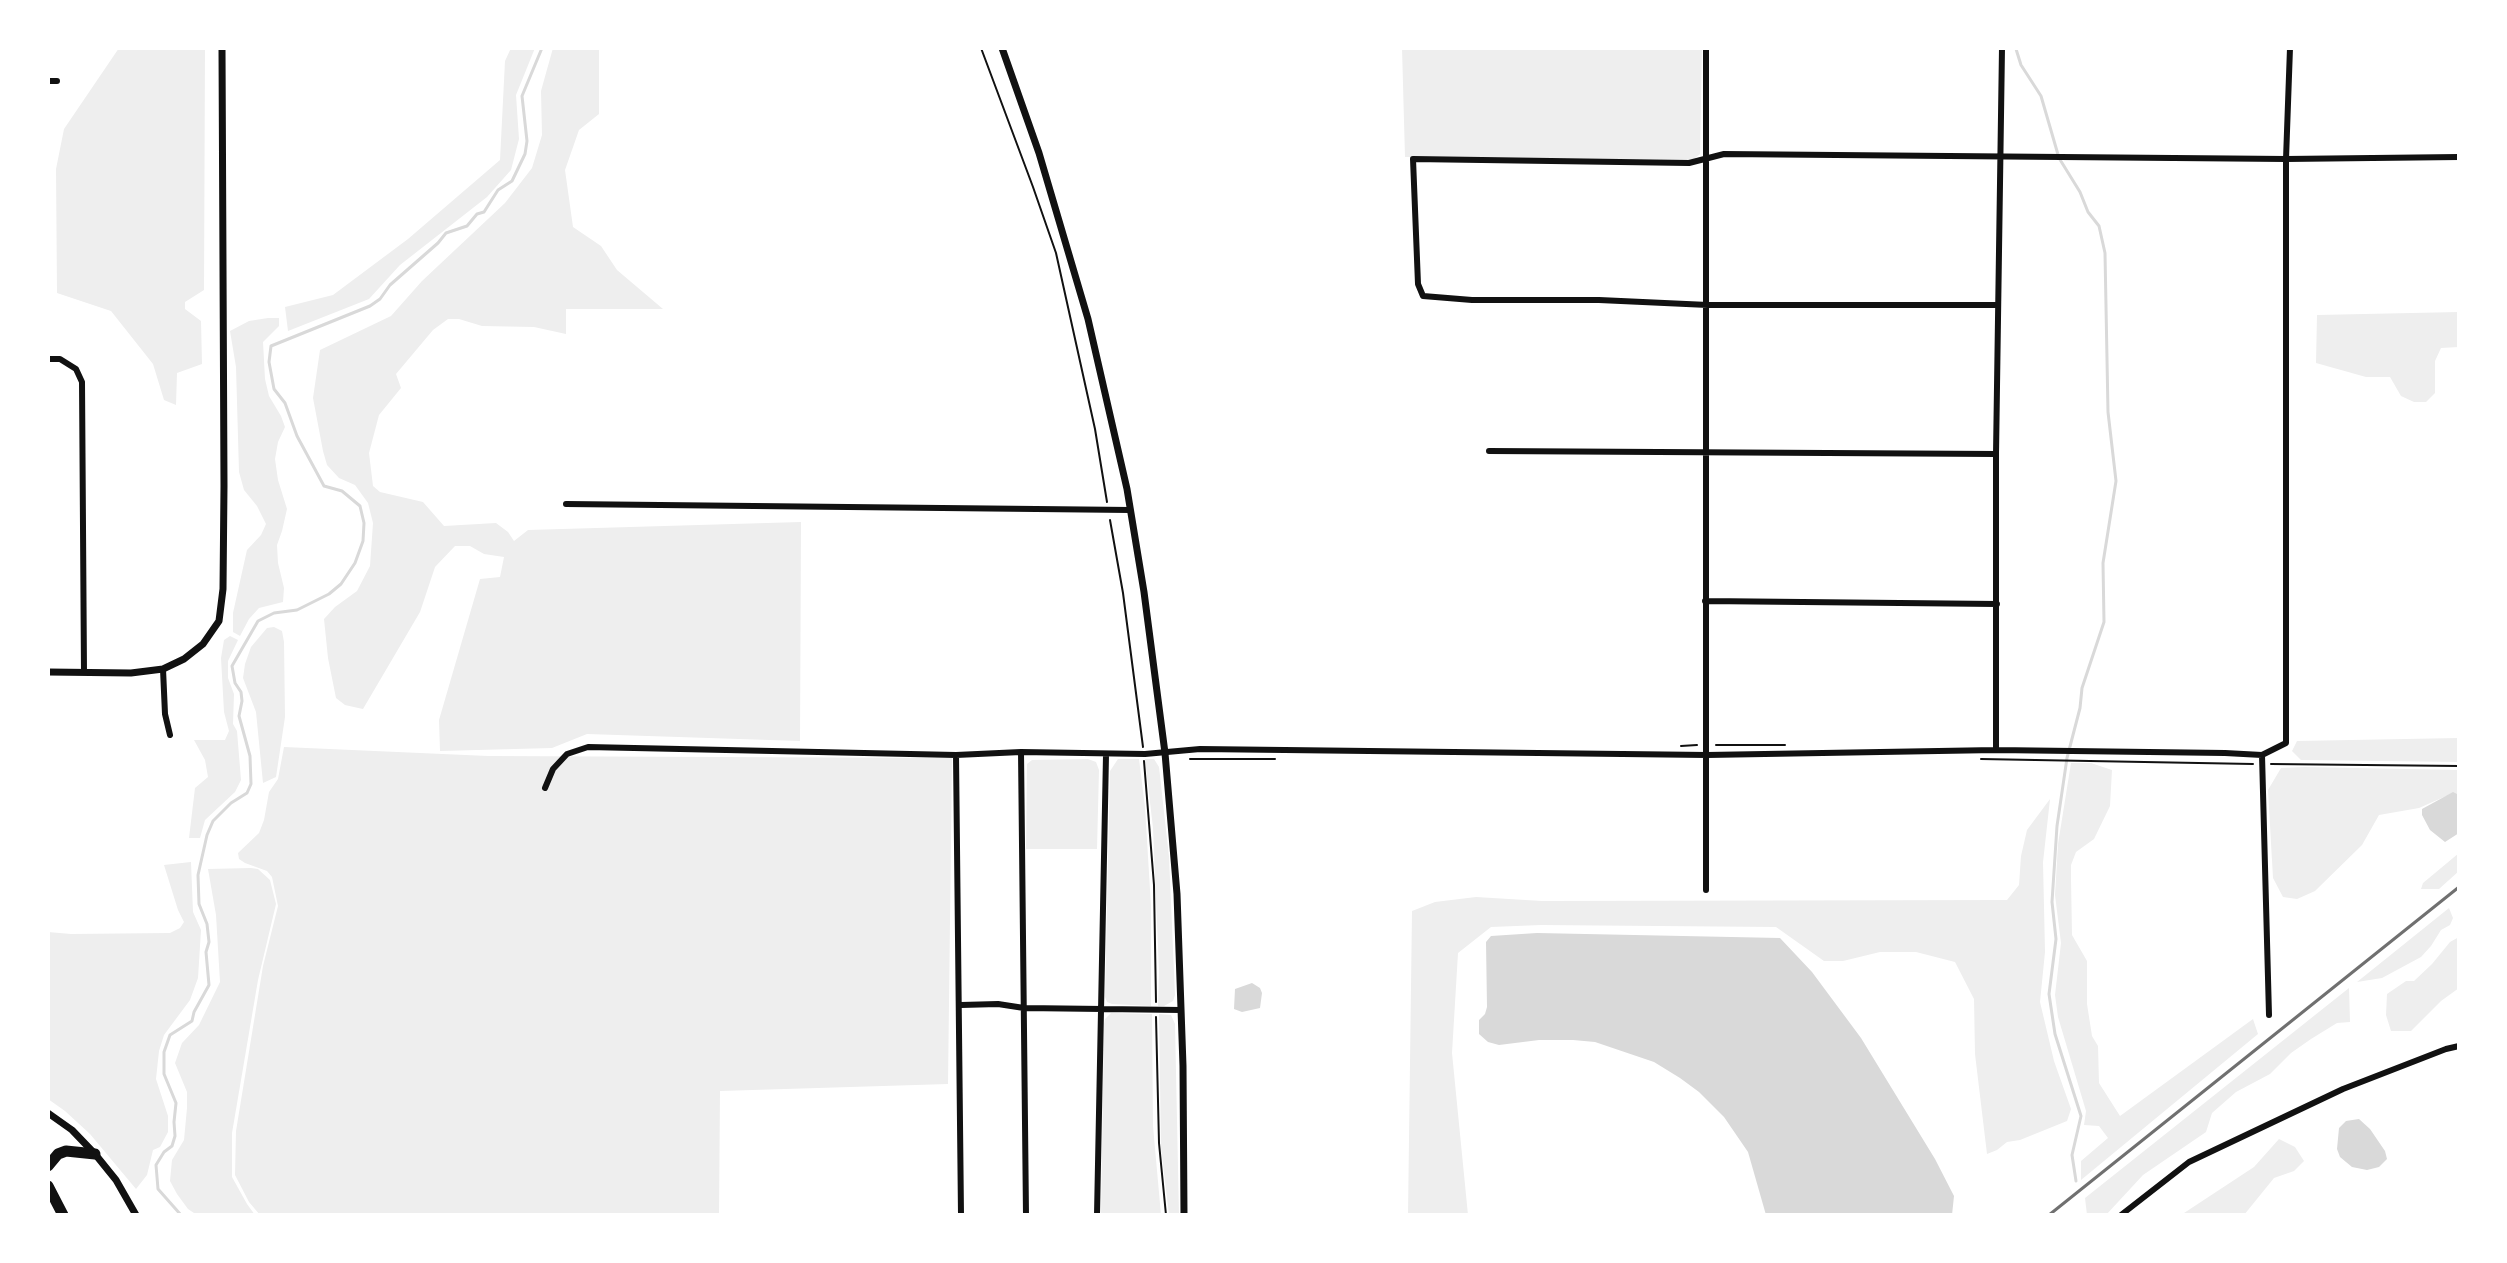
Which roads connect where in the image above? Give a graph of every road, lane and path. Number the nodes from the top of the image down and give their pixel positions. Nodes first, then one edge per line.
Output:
1 (222, 48) edge
2 (981, 48) edge
3 (1002, 48) edge
4 (1706, 48) edge
5 (2002, 48) edge
6 (2290, 48) edge
7 (48, 81) edge
8 (57, 81) dead end
9 (2000, 156) junction
10 (2459, 157) edge
11 (1707, 158) junction
12 (2286, 159) junction
13 (1708, 305) junction
14 (1998, 305) junction
15 (48, 359) edge
16 (1489, 451) dead end
17 (1705, 453) junction
18 (1996, 454) junction
19 (566, 504) dead end
20 (1108, 510) junction
21 (1130, 510) junction
22 (1705, 601) junction
23 (1997, 604) junction
24 (163, 669) junction
25 (48, 672) edge
26 (84, 672) junction
27 (170, 735) dead end
28 (1996, 750) junction
29 (1021, 752) junction
30 (1165, 753) junction
31 (1145, 754) junction
32 (956, 755) junction
33 (1106, 755) junction
34 (1707, 755) junction
35 (2262, 755) junction
36 (2060, 761) dead end
37 (2073, 762) dead end
38 (545, 788) dead end
39 (1706, 890) dead end
40 (961, 1005) junction
41 (1024, 1008) junction
42 (1101, 1008) junction
43 (1156, 1010) junction
44 (1181, 1010) junction
45 (2269, 1015) dead end
46 (2459, 1046) edge
47 (48, 1113) edge
48 (95, 1154) junction
49 (48, 1166) edge
50 (48, 1186) edge
51 (63, 1215) edge
52 (136, 1215) edge
53 (961, 1215) edge
54 (1026, 1215) edge
55 (1097, 1215) edge
56 (1166, 1215) edge
57 (1184, 1215) edge
58 (2121, 1215) edge

1 - 24 street
2 - 20 path
3 - 21 street
4 - 11 street
5 - 9 street
6 - 12 street
7 - 8 street
9 - 11 street
9 - 12 street
9 - 14 street
10 - 12 street
11 - 13 street
11 - 13 street
12 - 35 street
13 - 14 street
13 - 17 street
14 - 18 street
15 - 26 street
16 - 17 street
17 - 18 street
17 - 22 street
18 - 23 street
19 - 20 street
20 - 21 street
20 - 31 path
21 - 30 street
22 - 23 street
22 - 34 street
23 - 28 street
24 - 26 street
24 - 27 street
25 - 26 street
28 - 34 street
28 - 35 street
29 - 32 street
29 - 33 street
29 - 41 street
30 - 31 street
30 - 34 street
30 - 44 street
31 - 33 street
31 - 43 path
32 - 38 street
32 - 40 street
33 - 42 street
34 - 39 street
35 - 45 street
36 - 37 path
40 - 41 street
40 - 53 street
41 - 42 street
41 - 54 street
42 - 43 street
42 - 55 street
43 - 44 street
43 - 56 path
44 - 57 street
46 - 58 street
47 - 48 street
48 - 49 highway
48 - 52 street
50 - 51 highway

